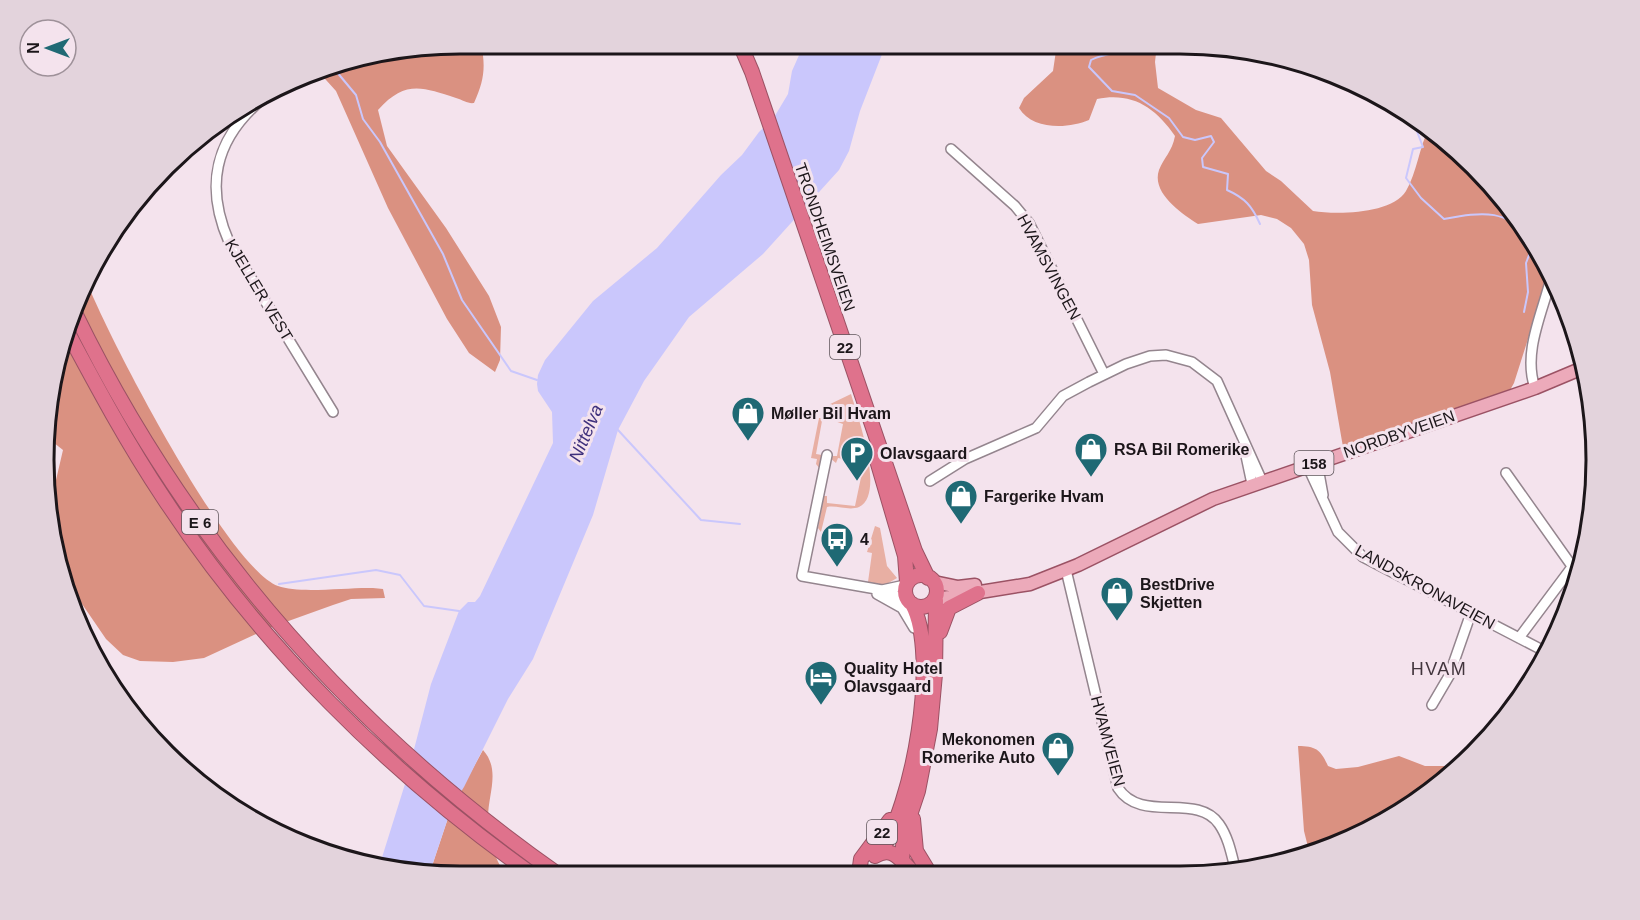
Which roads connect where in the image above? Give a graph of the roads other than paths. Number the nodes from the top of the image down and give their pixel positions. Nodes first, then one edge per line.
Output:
1 (744, 54) edge
2 (748, 54) edge
3 (752, 72) junction
4 (240, 119) edge
5 (951, 148) dead end
6 (1548, 289) edge
7 (79, 321) edge
8 (72, 341) edge
9 (1576, 371) edge
10 (1104, 374) junction
11 (1534, 388) junction
12 (333, 412) dead end
13 (867, 412) junction
14 (827, 456) dead end
15 (1312, 463) junction
16 (1506, 473) dead end
17 (930, 481) dead end
18 (1257, 482) junction
19 (819, 491) junction
20 (830, 493) dead end
21 (1572, 567) edge
22 (1571, 568) edge
23 (1066, 570) junction
24 (1051, 576) junction
25 (931, 580) junction
26 (906, 584) junction
27 (870, 589) junction
28 (882, 590) junction
29 (978, 593) junction
30 (937, 599) junction
31 (910, 602) junction
32 (1470, 613) junction
33 (1519, 638) junction
34 (1540, 649) edge
35 (930, 655) junction
36 (1432, 705) dead end
37 (906, 789) junction
38 (914, 804) junction
39 (879, 854) junction
40 (1234, 863) edge
41 (520, 866) edge
42 (548, 866) edge
43 (860, 866) edge
44 (869, 866) edge
45 (905, 866) edge
46 (907, 866) edge
47 (925, 866) edge

1 - 3 highway, TRONDHEIMSVEIEN / 22
2 - 3 highway, TRONDHEIMSVEIEN / 22
3 - 13 highway, TRONDHEIMSVEIEN / 22
4 - 12 street, KJELLER VEST
5 - 10 street, HVAMSVINGEN
6 - 11 street
7 - 42 highway, E 6
8 - 41 highway, E 6
9 - 11 main road, NORDBYVEIEN / 158
10 - 17 street
10 - 18 street
11 - 15 main road, NORDBYVEIEN / 158
13 - 25 highway, TRONDHEIMSVEIEN / 22
13 - 26 highway, TRONDHEIMSVEIEN / 22
14 - 19 street
15 - 18 main road, NORDBYVEIEN / 158
15 - 32 street, LANDSKRONAVEIEN
16 - 21 street
18 - 23 main road, NORDBYVEIEN / 158
19 - 20 street
19 - 27 street
22 - 33 street
23 - 24 main road, NORDBYVEIEN / 158
23 - 40 street, HVAMVEIEN
24 - 25 main road, NORDBYVEIEN / 158
24 - 29 main road, NORDBYVEIEN / 158
25 - 26 highway
25 - 30 highway, 22
26 - 28 street
26 - 31 highway, 22
27 - 28 street
27 - 35 street
28 - 31 street
29 - 30 main road, NORDBYVEIEN / 158
29 - 35 highway, 22
30 - 31 highway
30 - 35 highway, 22
31 - 35 highway, 22
32 - 33 street, LANDSKRONAVEIEN
32 - 36 street
33 - 34 street, LANDSKRONAVEIEN
35 - 37 highway, 22
35 - 38 highway, 22
37 - 39 highway, 22
37 - 43 highway, 22
38 - 46 highway, 22
38 - 47 highway
39 - 44 highway, 22
39 - 45 highway, 22

